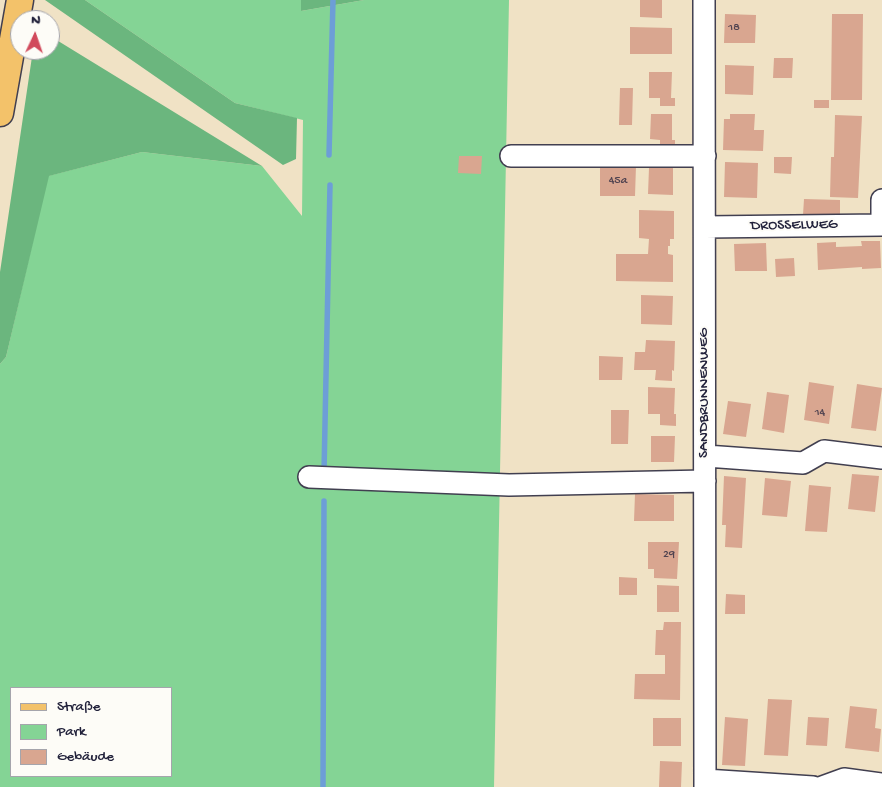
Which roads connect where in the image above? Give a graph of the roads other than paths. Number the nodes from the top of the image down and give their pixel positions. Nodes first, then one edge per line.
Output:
1 (20, 0) edge
2 (704, 0) edge
3 (0, 113) edge
4 (511, 156) dead end
5 (705, 156) junction
6 (882, 200) edge
7 (882, 226) edge
8 (705, 227) junction
9 (706, 456) junction
10 (882, 458) edge
11 (309, 477) dead end
12 (705, 480) junction
13 (705, 784) edge
14 (882, 784) edge
15 (812, 787) edge
16 (822, 787) edge

1 - 3 main road
2 - 5 street, SANDBRUNNENWEG
4 - 5 street
5 - 8 street, SANDBRUNNENWEG
6 - 7 street
7 - 8 street, DROSSELWEG
8 - 9 street, SANDBRUNNENWEG
9 - 10 street
9 - 12 street, SANDBRUNNENWEG
11 - 12 street
12 - 13 street, SANDBRUNNENWEG
13 - 15 street
14 - 16 street

